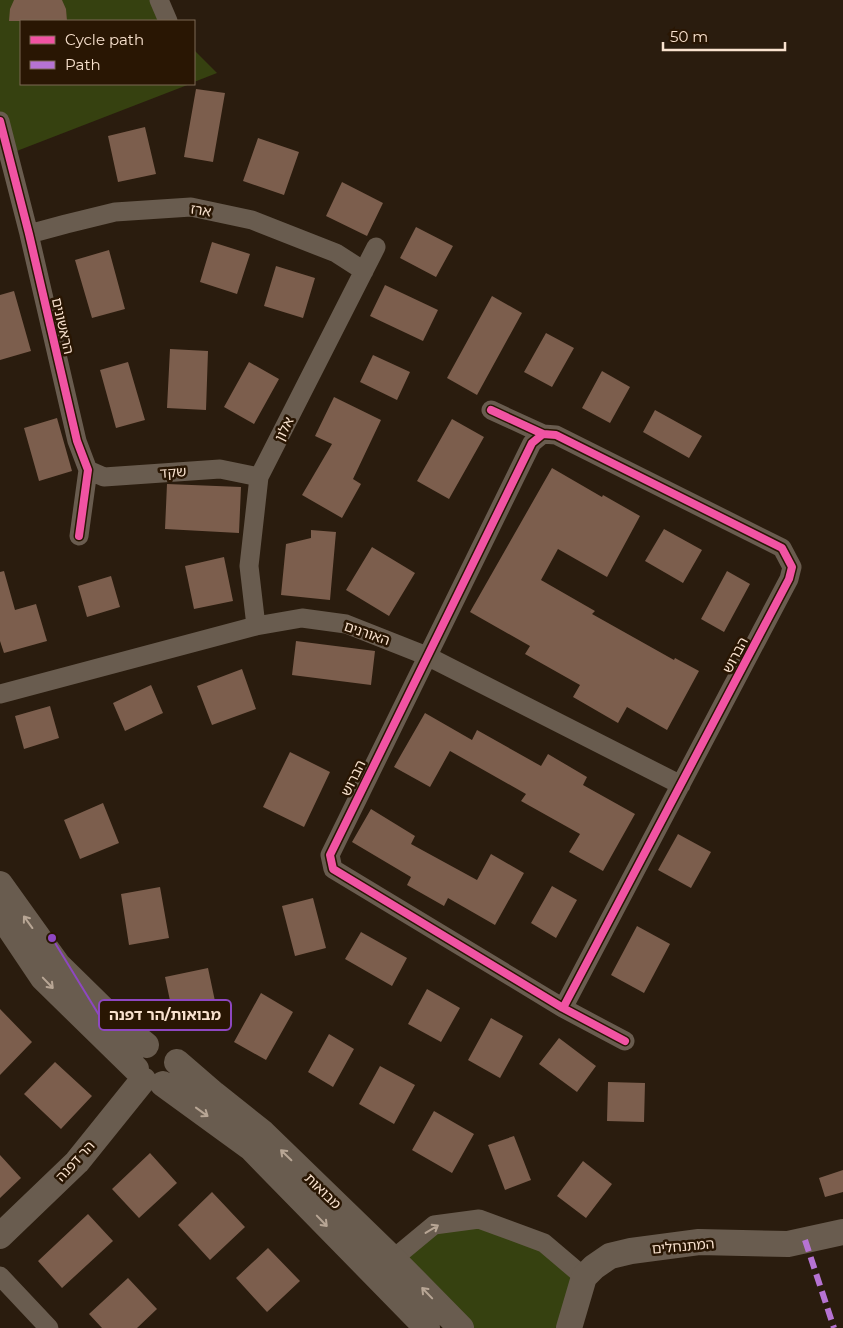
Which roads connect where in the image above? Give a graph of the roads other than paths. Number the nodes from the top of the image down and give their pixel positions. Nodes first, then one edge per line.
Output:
1 (159, 0) edge
2 (168, 20) edge
3 (0, 121) edge
4 (29, 234) junction
5 (376, 247) dead end
6 (364, 271) junction
7 (491, 410) dead end
8 (542, 434) junction
9 (88, 470) junction
10 (259, 476) junction
11 (79, 536) dead end
12 (256, 626) junction
13 (427, 656) junction
14 (0, 694) edge
15 (680, 785) junction
16 (0, 884) edge
17 (0, 914) edge
18 (563, 1008) junction
19 (624, 1041) dead end
20 (146, 1045) junction
21 (178, 1062) junction
22 (147, 1078) junction
23 (843, 1232) edge
24 (0, 1236) edge
25 (393, 1259) junction
26 (0, 1276) edge
27 (584, 1277) junction
28 (49, 1328) edge
29 (427, 1328) edge
30 (461, 1328) edge
31 (569, 1328) edge

1 - 2 street
3 - 4 street, הראשונים
4 - 6 street, ארז
4 - 9 street, הראשונים
5 - 6 street, אלון
6 - 10 street, אלון
7 - 8 street, הברוש
8 - 13 street, הברוש
8 - 15 street, הברוש
9 - 10 street, שקד
9 - 11 street, הראשונים
10 - 12 street, אלון
12 - 13 street, האורנים
12 - 14 street, האורנים
13 - 15 street, האורנים
13 - 18 street, הברוש
15 - 18 street, הברוש
20 -> 16 street
17 -> 22 street, מבואות
18 - 19 street, הברוש
20 - 21 street
20 - 22 street
21 - 22 street
25 -> 21 street, מבואות
22 - 24 street, הר דפנה
22 -> 29 street, מבואות
23 - 27 street, המתנחלים
25 -> 27 street
30 -> 25 street, מבואות
26 - 28 street
27 - 31 street

